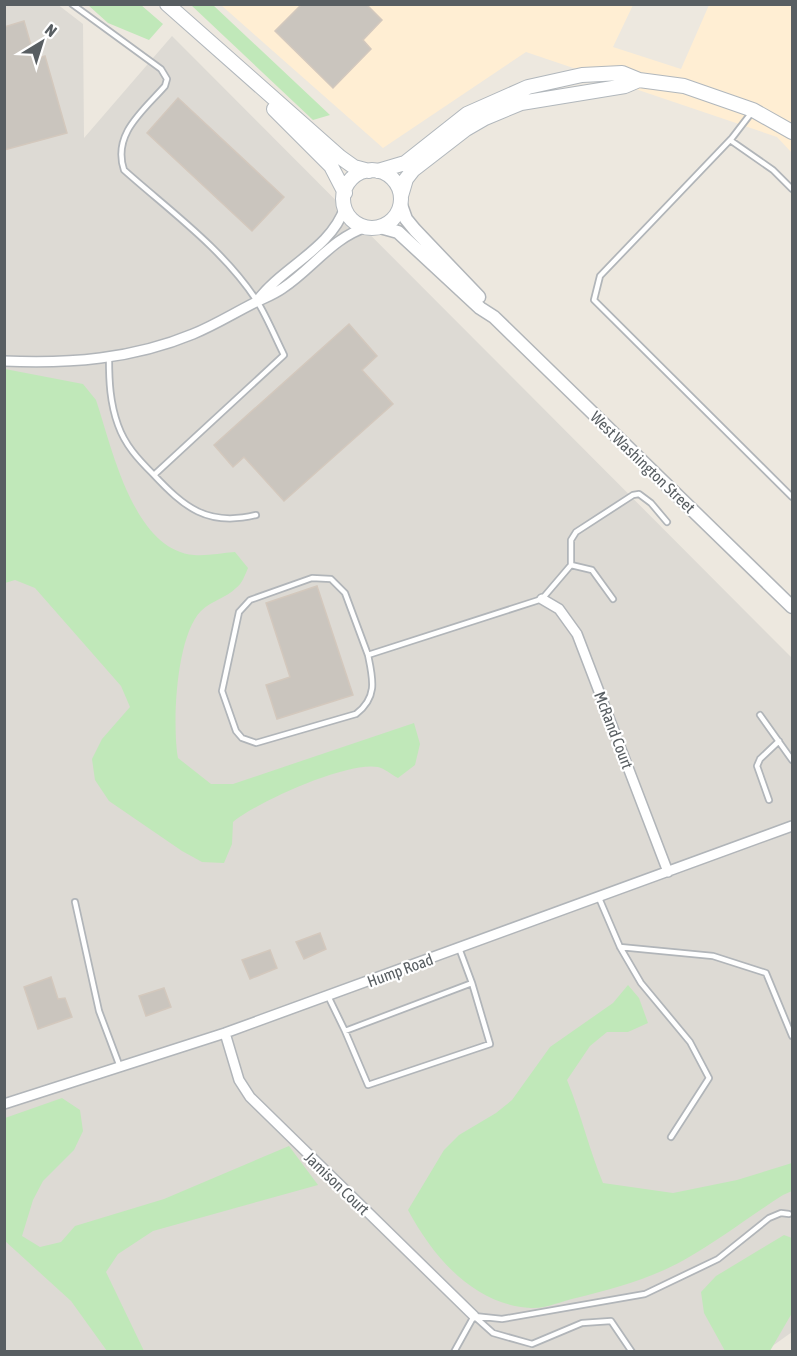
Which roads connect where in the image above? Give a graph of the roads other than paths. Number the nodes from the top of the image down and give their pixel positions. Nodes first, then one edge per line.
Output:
1 (72, 4) edge
2 (167, 4) edge
3 (239, 70) junction
4 (639, 80) junction
5 (753, 110) junction
6 (792, 132) edge
7 (730, 140) junction
8 (374, 171) junction
9 (792, 189) edge
10 (345, 200) junction
11 (401, 201) junction
12 (374, 227) junction
13 (257, 301) junction
14 (494, 317) junction
15 (109, 358) junction
16 (4, 361) edge
17 (154, 476) junction
18 (792, 496) edge
19 (256, 515) dead end
20 (667, 522) dead end
21 (571, 566) junction
22 (542, 599) junction
23 (614, 599) dead end
24 (792, 607) edge
25 (368, 655) junction
26 (760, 715) dead end
27 (779, 741) junction
28 (792, 760) edge
29 (769, 800) dead end
30 (792, 826) edge
31 (669, 872) junction
32 (599, 898) junction
33 (75, 903) dead end
34 (620, 947) junction
35 (459, 948) junction
36 (472, 983) junction
37 (328, 996) junction
38 (345, 1031) junction
39 (225, 1033) junction
40 (792, 1036) edge
41 (120, 1067) junction
42 (4, 1104) edge
43 (671, 1137) dead end
44 (789, 1214) dead end
45 (474, 1316) junction
46 (454, 1352) edge
47 (632, 1352) edge

1 - 13 lane
2 - 3 main road
3 - 8 main road
3 - 10 main road
4 - 5 main road
4 - 8 main road
4 - 11 main road
5 - 6 main road
5 - 7 lane
7 - 9 lane
7 - 18 lane
8 - 10 main road
8 - 11 main road
10 - 12 main road
10 - 13 street
11 - 12 main road
11 - 14 street, West Washington Street
12 - 13 street
12 - 14 street, West Washington Street
13 - 15 street
13 - 17 lane
14 - 24 street, West Washington Street
15 - 16 street
15 - 17 lane
17 - 19 lane
20 - 21 lane
21 - 22 lane
21 - 23 lane
22 - 25 lane
22 - 31 street, McRand Court
25 - 25 lane
26 - 27 lane
27 - 28 lane
27 - 29 lane
30 - 31 street, Hump Road
31 - 32 street, Hump Road
32 - 34 lane
32 - 35 street, Hump Road
33 - 41 lane
34 - 40 lane
34 - 43 lane
35 - 36 lane
35 - 37 street, Hump Road
36 - 38 lane
36 - 38 lane
37 - 38 lane
37 - 39 street, Hump Road
39 - 41 street, Hump Road
39 - 45 street, Jamison Court
41 - 42 street, Hump Road
44 - 45 lane
45 - 46 lane
45 - 47 lane

